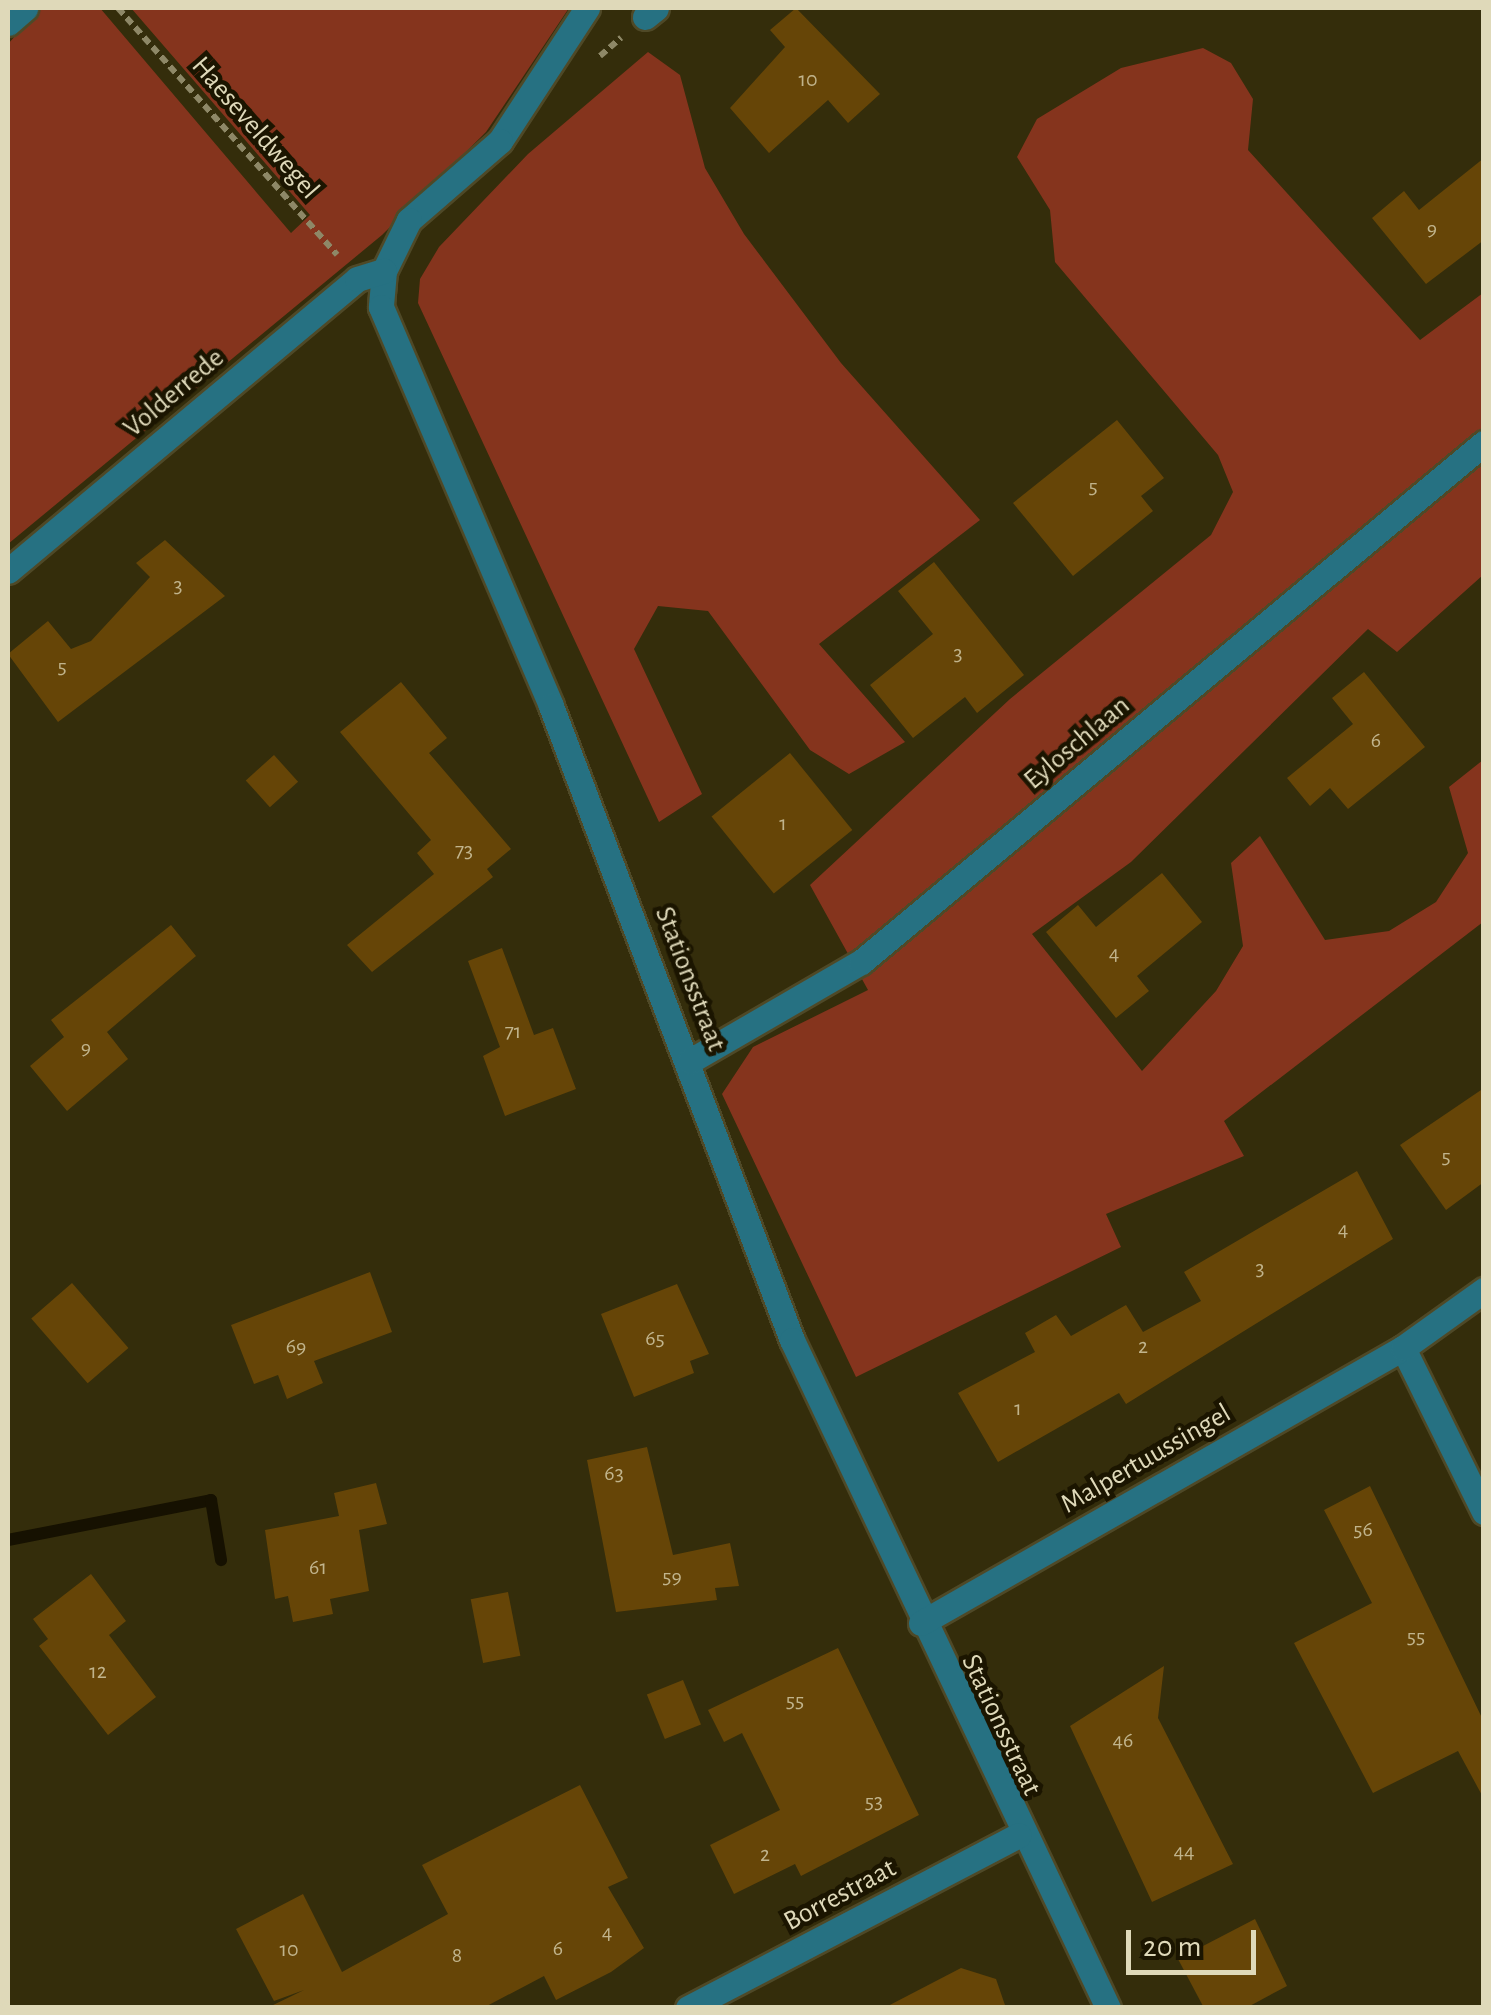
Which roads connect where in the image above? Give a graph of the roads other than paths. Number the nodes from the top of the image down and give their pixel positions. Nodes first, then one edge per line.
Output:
1 (25, 8) edge
2 (587, 8) edge
3 (8, 22) edge
4 (384, 271) junction
5 (1484, 444) edge
6 (8, 571) edge
7 (690, 1061) junction
8 (1484, 1290) edge
9 (1403, 1348) junction
10 (1484, 1512) edge
11 (920, 1623) junction
12 (1019, 1835) junction
13 (688, 2008) edge
14 (1108, 2008) edge

1 - 3 street
2 - 4 street, Stationsstraat
4 - 6 street, Volderrede
4 - 7 street, Stationsstraat
5 - 7 street, Eyloschlaan
7 - 11 street, Stationsstraat
8 - 9 street, Malpertuussingel
9 - 10 street
9 - 11 street, Malpertuussingel
11 - 12 street, Stationsstraat
12 - 13 street, Borrestraat
12 - 14 street, Stationsstraat

